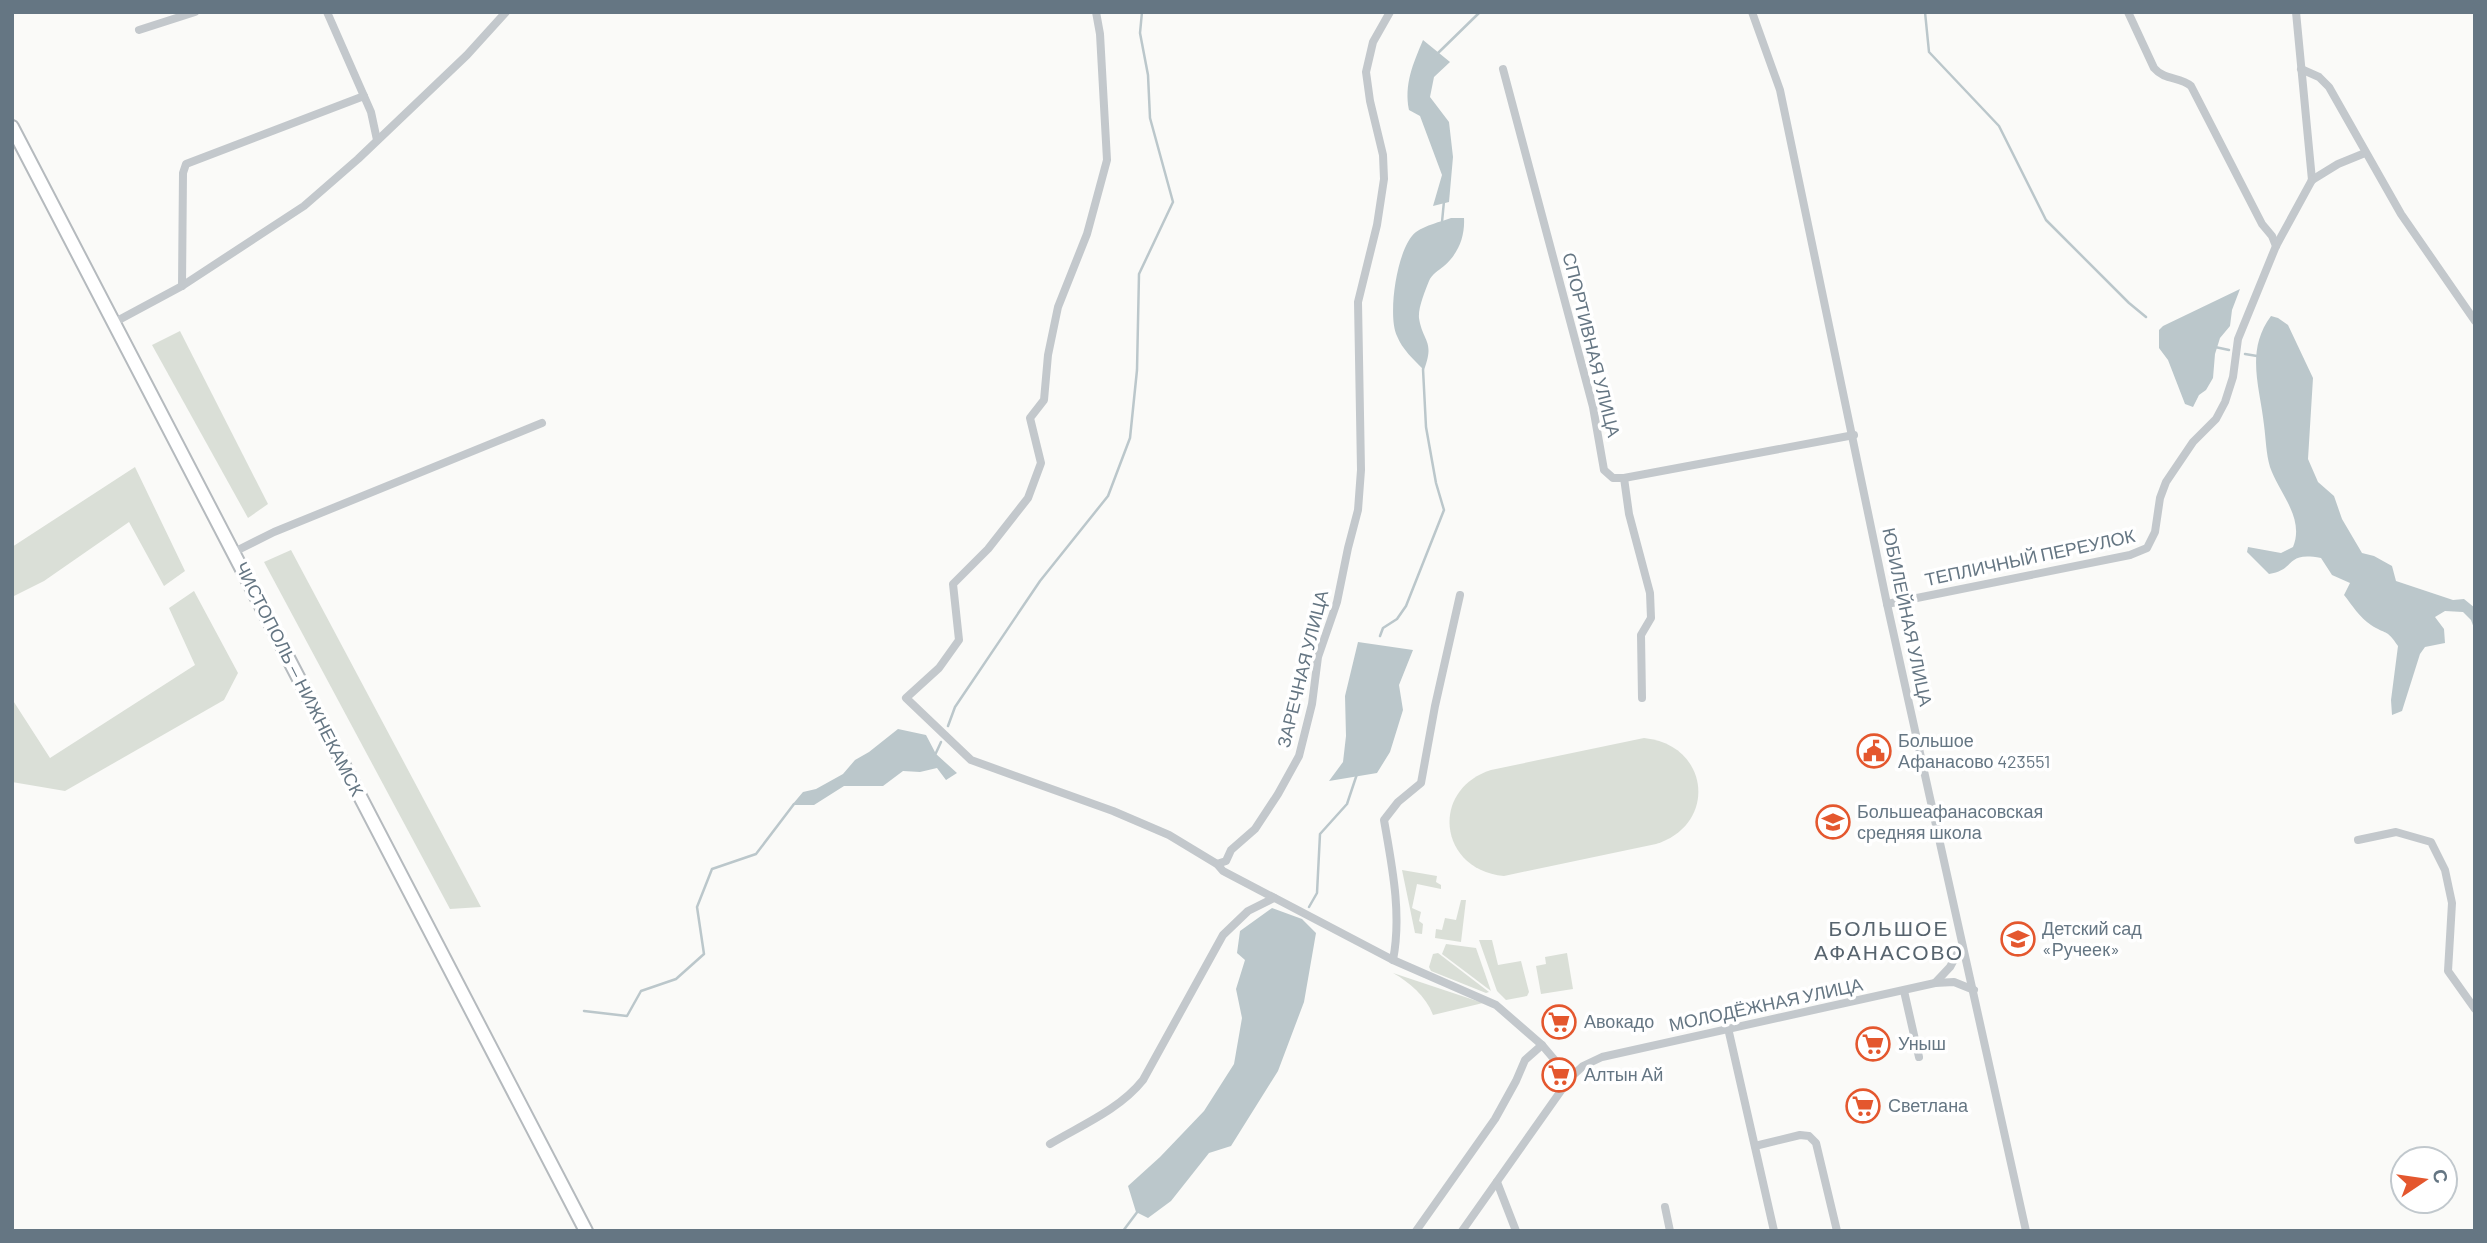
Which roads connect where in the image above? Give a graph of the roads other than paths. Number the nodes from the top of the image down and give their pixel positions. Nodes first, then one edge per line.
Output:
1 (195, 12) edge
2 (327, 12) edge
3 (506, 12) edge
4 (1096, 12) edge
5 (1390, 12) edge
6 (1752, 12) edge
7 (2128, 12) edge
8 (2296, 12) edge
9 (497, 17) edge
10 (139, 30) dead end
11 (1503, 69) dead end
12 (2301, 69) junction
13 (364, 96) junction
14 (12, 127) edge
15 (377, 140) junction
16 (2365, 153) junction
17 (2312, 180) junction
18 (2262, 224) junction
19 (2284, 229) junction
20 (2276, 246) junction
21 (182, 286) junction
22 (2475, 321) edge
23 (115, 323) junction
24 (542, 424) dead end
25 (1854, 435) junction
26 (1625, 478) junction
27 (234, 552) junction
28 (1460, 595) dead end
29 (1887, 604) junction
30 (1642, 698) dead end
31 (2358, 840) dead end
32 (1217, 864) junction
33 (1274, 898) junction
34 (1962, 945) junction
35 (1393, 960) junction
36 (1935, 983) junction
37 (1974, 990) junction
38 (1904, 991) junction
39 (2475, 1009) edge
40 (1728, 1028) junction
41 (1542, 1045) junction
42 (1919, 1057) dead end
43 (1570, 1078) junction
44 (1050, 1144) dead end
45 (1755, 1146) junction
46 (1497, 1182) junction
47 (1665, 1207) dead end
48 (586, 1231) edge
49 (1416, 1231) edge
50 (1462, 1231) edge
51 (1516, 1231) edge
52 (1670, 1231) edge
53 (1774, 1231) edge
54 (1837, 1231) edge
55 (2026, 1231) edge

1 - 10 street
2 - 13 street
3 - 9 street
4 - 32 street
5 - 32 street, ЗАРЕЧНАЯ УЛИЦА
6 - 25 street, ЮБИЛЕЙНАЯ УЛИЦА
7 - 18 street
8 - 12 street
9 - 15 street
11 - 26 street, СПОРТИВНАЯ УЛИЦА
12 - 16 street
12 - 17 street
13 - 15 street
13 - 21 street
14 - 23 main road, ЧИСТОПОЛЬ — НИЖНЕКАМСК
15 - 21 street
16 - 17 street
16 - 22 street
17 - 19 street, ТЕПЛИЧНЫЙ ПЕРЕУЛОК
18 - 19 street
18 - 20 street
19 - 20 street, ТЕПЛИЧНЫЙ ПЕРЕУЛОК
20 - 29 street, ТЕПЛИЧНЫЙ ПЕРЕУЛОК
21 - 23 street
23 - 27 main road, ЧИСТОПОЛЬ — НИЖНЕКАМСК
24 - 27 street
25 - 26 street
25 - 29 street, ЮБИЛЕЙНАЯ УЛИЦА
26 - 30 street
27 - 48 main road, ЧИСТОПОЛЬ — НИЖНЕКАМСК
28 - 35 street
29 - 34 street, ЮБИЛЕЙНАЯ УЛИЦА
31 - 39 street
32 - 33 street
33 - 35 street
33 - 44 street
34 - 36 street
34 - 37 street, ЮБИЛЕЙНАЯ УЛИЦА
35 - 41 street
36 - 37 street, МОЛОДЁЖНАЯ УЛИЦА
36 - 38 street, МОЛОДЁЖНАЯ УЛИЦА
37 - 55 street, ЮБИЛЕЙНАЯ УЛИЦА
38 - 40 street, МОЛОДЁЖНАЯ УЛИЦА
38 - 42 street
40 - 43 street, МОЛОДЁЖНАЯ УЛИЦА
40 - 45 street
41 - 43 street
41 - 49 street
43 - 46 street, МОЛОДЁЖНАЯ УЛИЦА
45 - 53 street
45 - 54 street
46 - 50 street, МОЛОДЁЖНАЯ УЛИЦА
46 - 51 street
47 - 52 street

